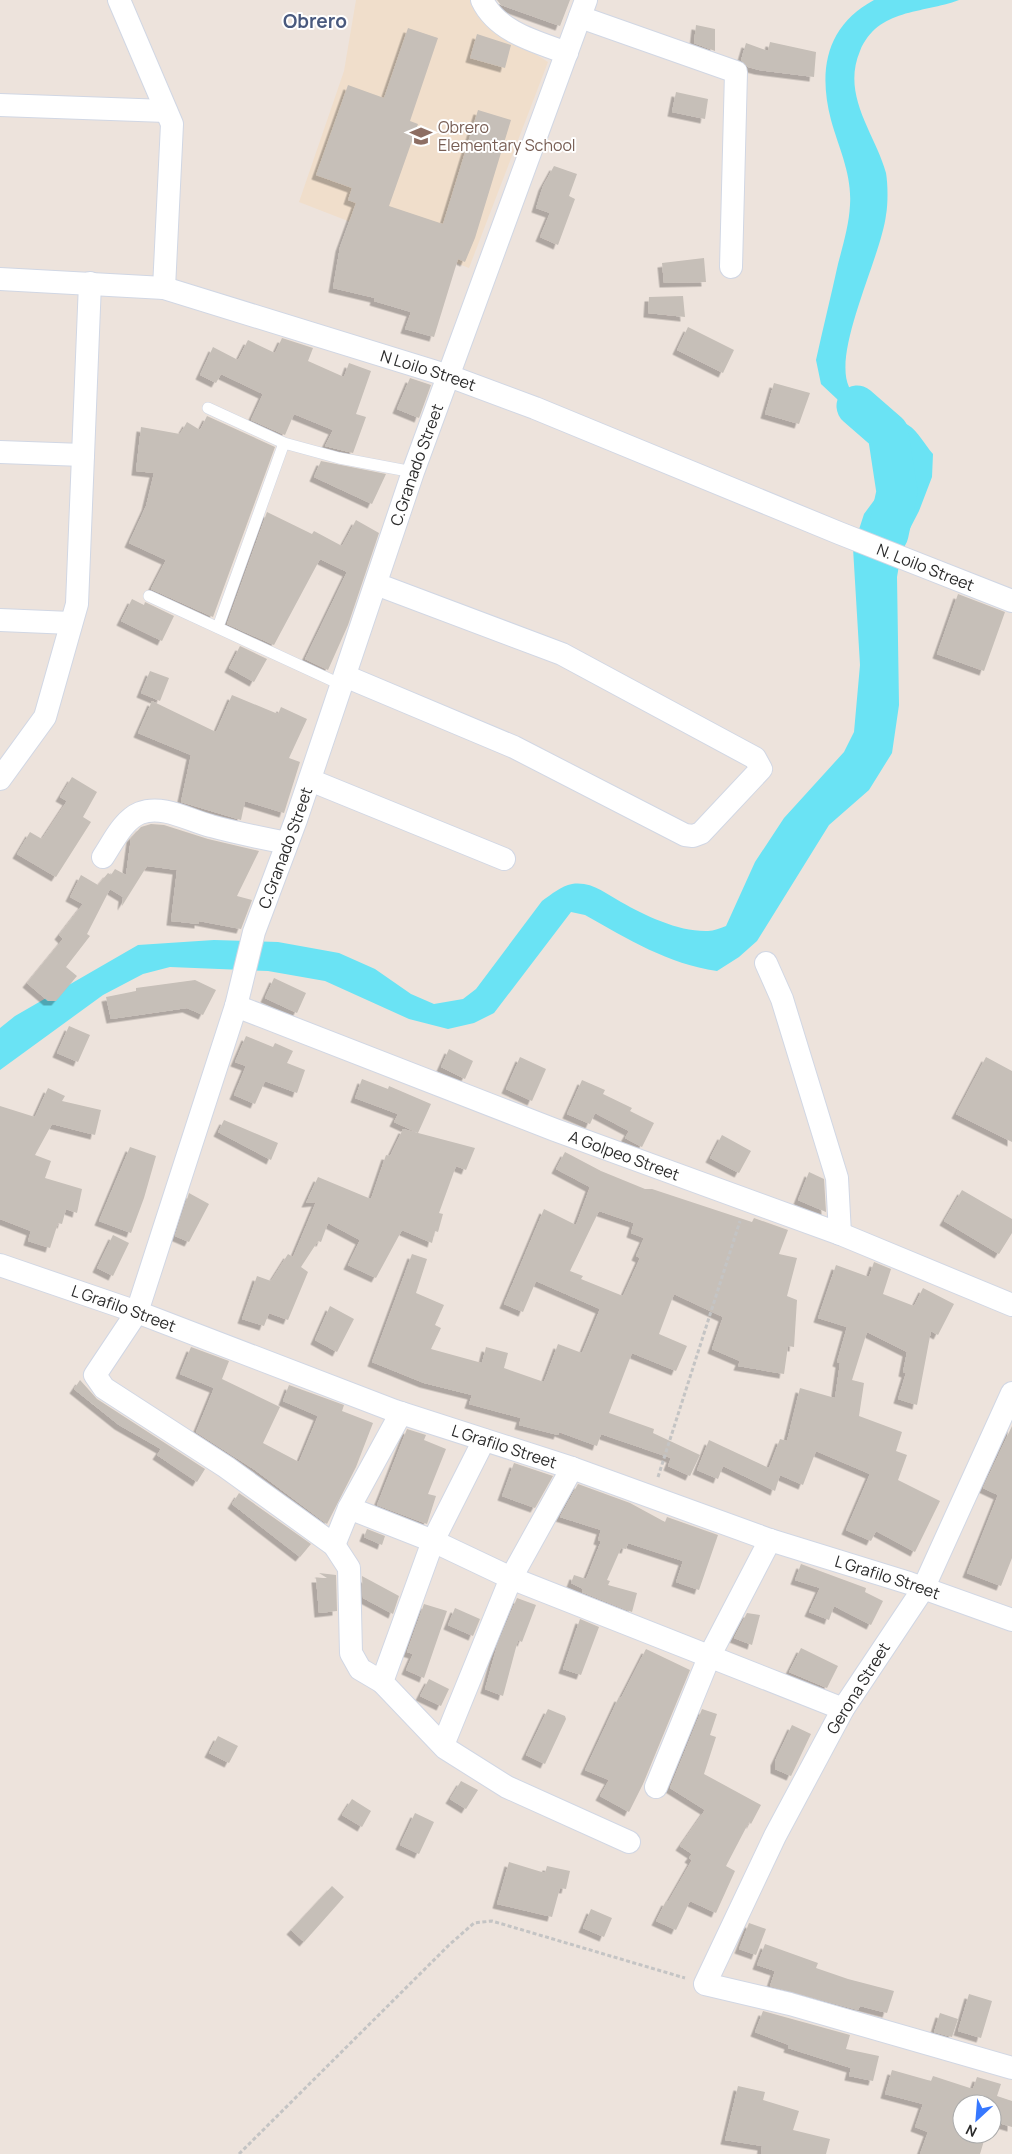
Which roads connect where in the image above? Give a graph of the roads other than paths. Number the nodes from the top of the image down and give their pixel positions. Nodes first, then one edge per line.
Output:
1 (119, 0) edge
2 (482, 0) edge
3 (583, 8) edge
4 (567, 54) junction
5 (0, 104) edge
6 (166, 111) junction
7 (731, 267) dead end
8 (0, 279) edge
9 (90, 283) junction
10 (164, 288) junction
11 (448, 376) junction
12 (208, 408) dead end
13 (284, 443) junction
14 (0, 452) edge
15 (83, 455) junction
16 (414, 472) junction
17 (839, 533) joint
18 (376, 584) junction
19 (149, 596) dead end
20 (1012, 601) edge
21 (0, 620) edge
22 (71, 623) junction
23 (218, 627) junction
24 (343, 680) junction
25 (0, 779) edge
26 (310, 780) junction
27 (287, 843) junction
28 (104, 857) dead end
29 (504, 859) dead end
30 (766, 963) dead end
31 (236, 1006) junction
32 (840, 1234) junction
33 (0, 1265) edge
34 (1012, 1305) edge
35 (137, 1312) junction
36 (1012, 1394) edge
37 (402, 1413) junction
38 (484, 1440) junction
39 (572, 1468) junction
40 (350, 1508) junction
41 (770, 1540) junction
42 (433, 1541) junction
43 (334, 1545) junction
44 (511, 1578) junction
45 (922, 1589) junction
46 (1012, 1620) edge
47 (710, 1655) junction
48 (382, 1682) junction
49 (843, 1709) junction
50 (442, 1745) junction
51 (656, 1787) dead end
52 (629, 1842) dead end
53 (1012, 2068) edge

1 - 6 street
2 - 4 street
3 - 4 street, C.Granado Street
3 - 7 street
4 - 11 street, C.Granado Street
5 - 6 street
6 - 10 street
8 - 9 street, N Loilo Street
9 - 10 street, N Loilo Street
9 - 15 street
10 - 11 street, N Loilo Street
11 - 16 street, C.Granado Street
11 - 17 street, N Loilo Street
12 - 13 lane
13 - 16 lane
13 - 23 lane
14 - 15 street
15 - 22 street
16 - 18 street, C.Granado Street
17 - 20 street, N. Loilo Street
18 - 24 street, C.Granado Street
18 - 24 street
19 - 23 lane
21 - 22 street
22 - 25 street
23 - 24 lane
24 - 26 street, C.Granado Street
26 - 27 street, C.Granado Street
26 - 29 street
27 - 28 street
27 - 31 street, C.Granado Street
30 - 32 street
31 - 32 street, A Golpeo Street
31 - 35 street, C.Granado Street
32 - 34 street, A Golpeo Street
33 - 35 street, L Grafilo Street
35 - 37 street, L Grafilo Street
35 - 43 street, C.Granado Street
36 - 45 street, Gerona Street
37 - 38 street, L Grafilo Street
37 - 40 street
38 - 39 street, L Grafilo Street
38 - 42 street
39 - 41 street, L Grafilo Street
39 - 44 street
40 - 42 street
40 - 43 street
41 - 45 street, L Grafilo Street
41 - 47 street
42 - 44 street
42 - 48 street
43 - 48 street
44 - 47 street
44 - 50 street
45 - 46 street, L Grafilo Street
45 - 49 street, Gerona Street
47 - 49 street
47 - 51 street
48 - 50 street
49 - 53 street, Gerona Street
50 - 52 street

